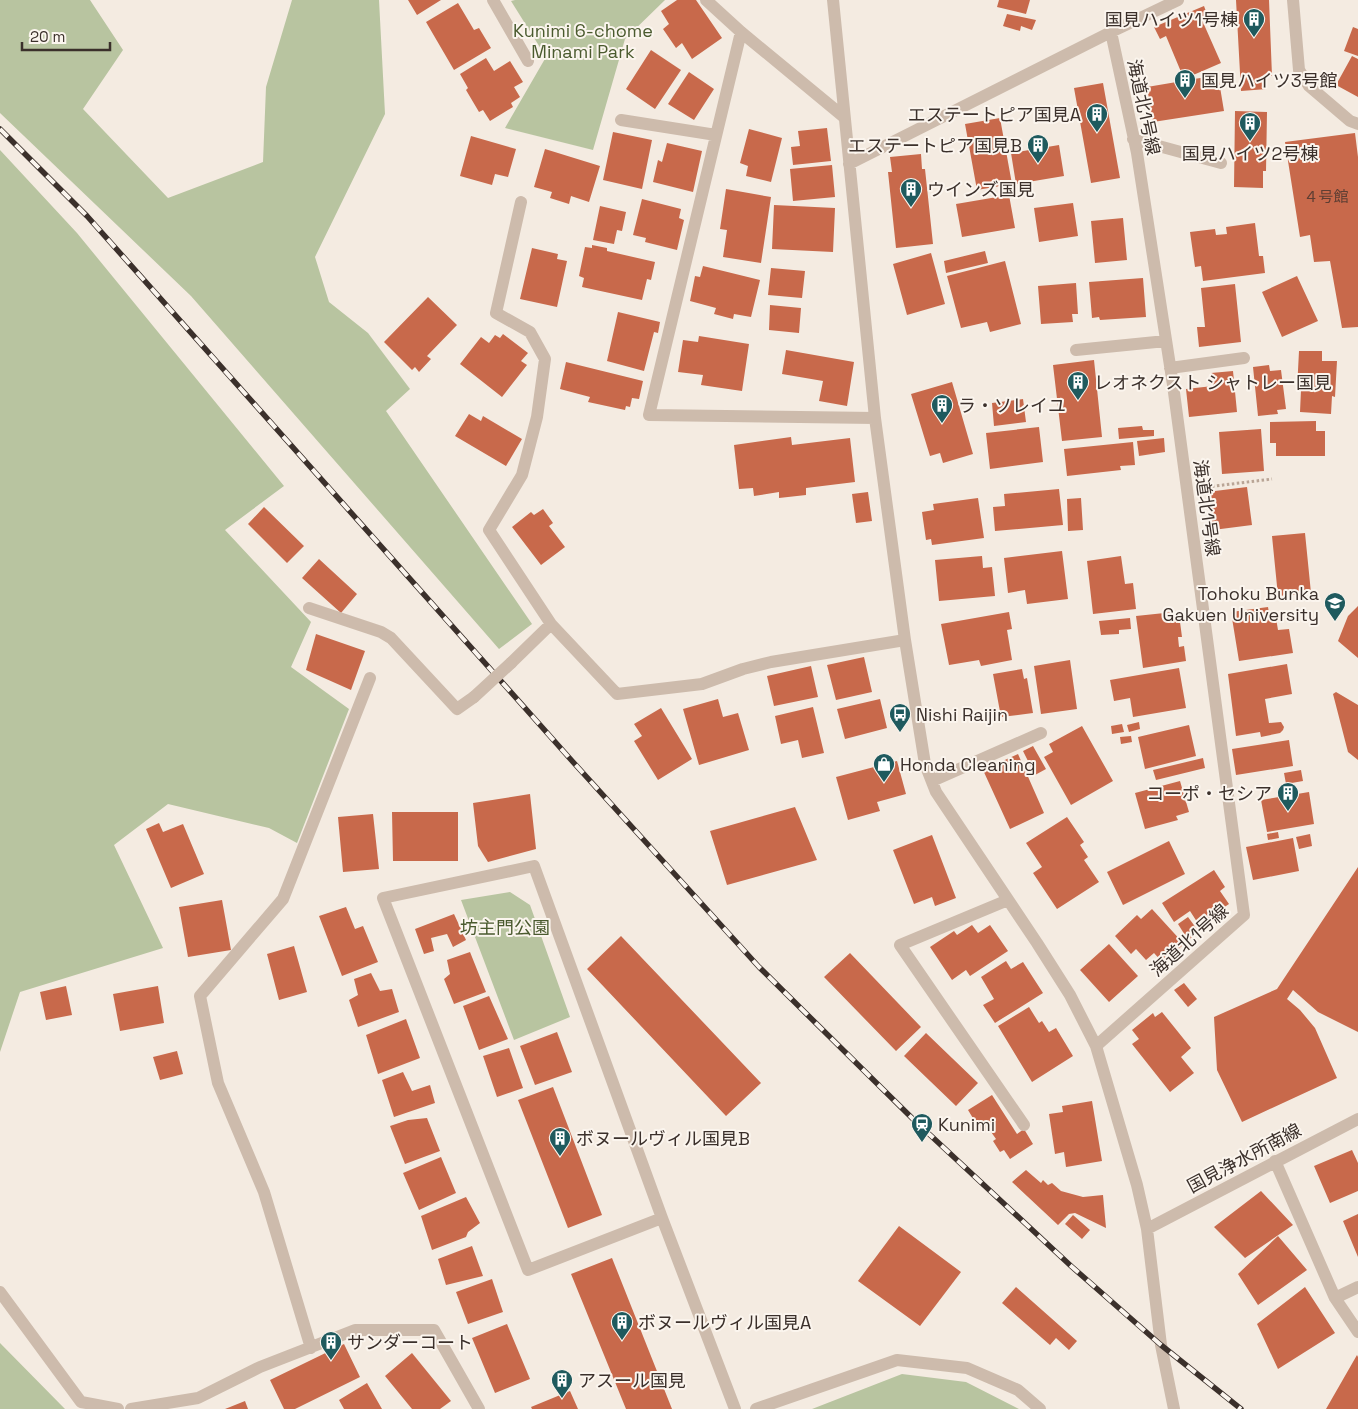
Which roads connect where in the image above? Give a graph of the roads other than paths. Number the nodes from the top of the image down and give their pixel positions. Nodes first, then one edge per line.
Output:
1 (493, 0) edge
2 (706, 0) edge
3 (833, 0) edge
4 (1178, 0) edge
5 (1293, 0) edge
6 (741, 32) junction
7 (1111, 32) junction
8 (528, 61) dead end
9 (844, 117) junction
10 (621, 120) dead end
11 (1358, 124) edge
12 (716, 135) junction
13 (1134, 139) junction
14 (1221, 163) dead end
15 (849, 164) junction
16 (521, 202) dead end
17 (1166, 341) junction
18 (1076, 350) dead end
19 (1244, 358) dead end
20 (1170, 368) junction
21 (875, 418) junction
22 (309, 608) dead end
23 (551, 624) junction
24 (905, 640) junction
25 (370, 678) dead end
26 (1040, 733) dead end
27 (932, 781) junction
28 (1008, 900) junction
29 (1096, 1046) junction
30 (1358, 1118) edge
31 (1024, 1125) dead end
32 (1275, 1161) junction
33 (662, 1218) junction
34 (1147, 1229) junction
35 (1358, 1287) edge
36 (0, 1292) edge
37 (1336, 1298) junction
38 (1358, 1332) edge
39 (311, 1348) junction
40 (118, 1409) edge
41 (131, 1409) edge
42 (479, 1409) edge
43 (735, 1409) edge
44 (756, 1409) edge
45 (1040, 1409) edge
46 (1174, 1409) edge

1 - 8 street
2 - 6 street
3 - 9 street
4 - 7 street
5 - 11 street
6 - 9 street
6 - 12 street
7 - 13 street, 海道北1号線
7 - 15 street
9 - 15 street
10 - 12 street
12 - 21 street
13 - 14 street
13 - 17 street, 海道北1号線
15 - 21 street
16 - 23 street
17 - 18 street
17 - 20 street, 海道北1号線
19 - 20 street
20 - 29 street, 海道北1号線
21 - 24 street
22 - 23 street, bridge
23 - 24 street
24 - 27 street
25 - 39 street
26 - 27 street
27 - 28 street
28 - 29 street
28 - 31 street
29 - 34 street
30 - 32 street, 国見浄水所南線
32 - 34 street, 国見浄水所南線
32 - 37 street
33 - 33 street
33 - 43 street
34 - 46 street
35 - 37 street
36 - 40 street
37 - 38 street
39 - 41 street
39 - 42 street
44 - 45 street

